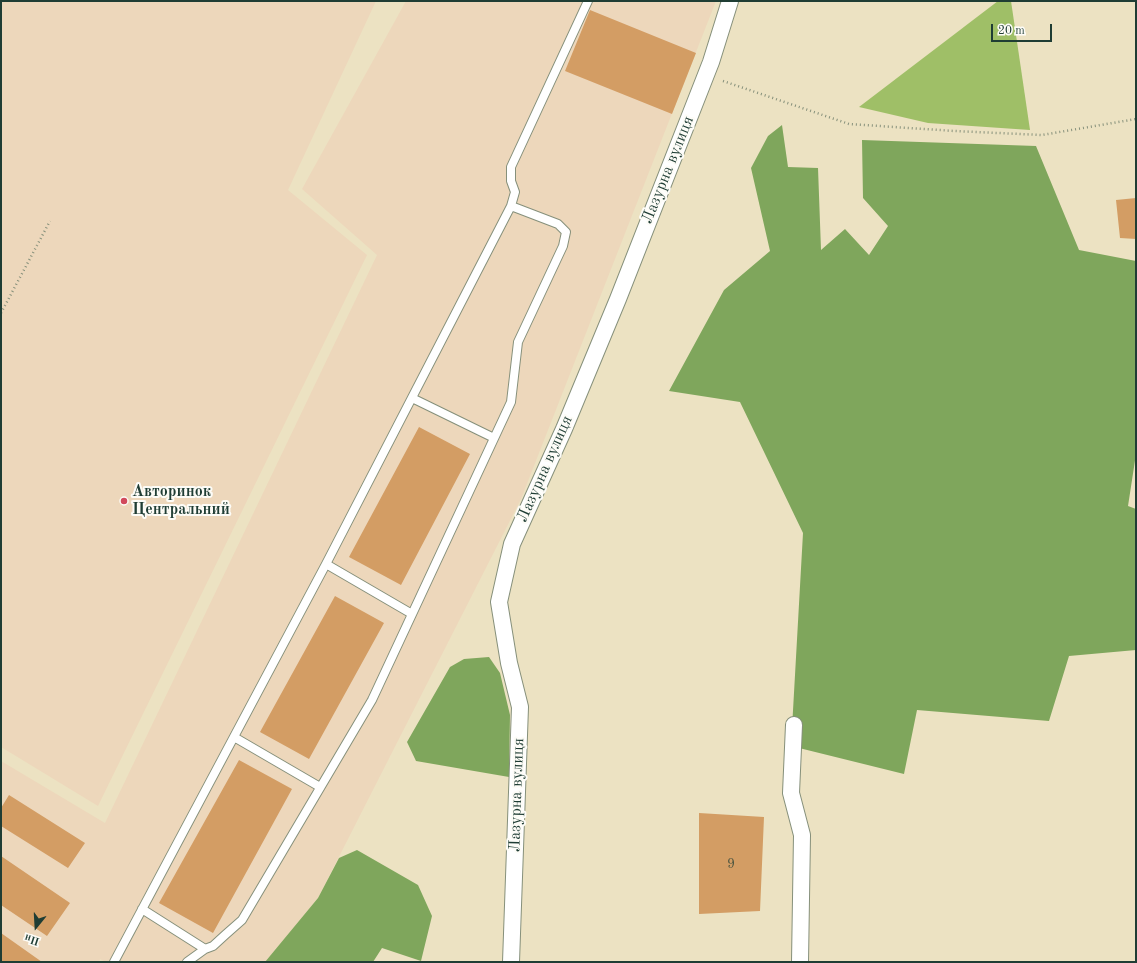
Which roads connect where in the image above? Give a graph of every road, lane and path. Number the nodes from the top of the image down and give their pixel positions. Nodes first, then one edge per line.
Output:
1 (588, 1) edge
2 (730, 1) edge
3 (706, 75) junction
4 (1136, 118) edge
5 (511, 206) junction
6 (50, 221) dead end
7 (1, 313) edge
8 (412, 398) junction
9 (494, 438) junction
10 (326, 564) junction
11 (412, 614) junction
12 (794, 724) dead end
13 (234, 737) junction
14 (320, 787) junction
15 (142, 909) junction
16 (205, 949) junction
17 (114, 962) edge
18 (187, 962) edge
19 (511, 962) edge
20 (800, 962) edge

1 - 5 lane
2 - 3 street, Лазурна вулиця
3 - 4 path
3 - 19 street, Лазурна вулиця
5 - 8 lane
5 - 9 lane
6 - 7 path
8 - 9 lane
8 - 10 lane
9 - 11 lane
10 - 11 lane
10 - 13 lane
11 - 14 lane
12 - 20 street
13 - 14 lane
13 - 15 lane
14 - 16 lane
15 - 16 lane
15 - 17 lane
16 - 18 lane

